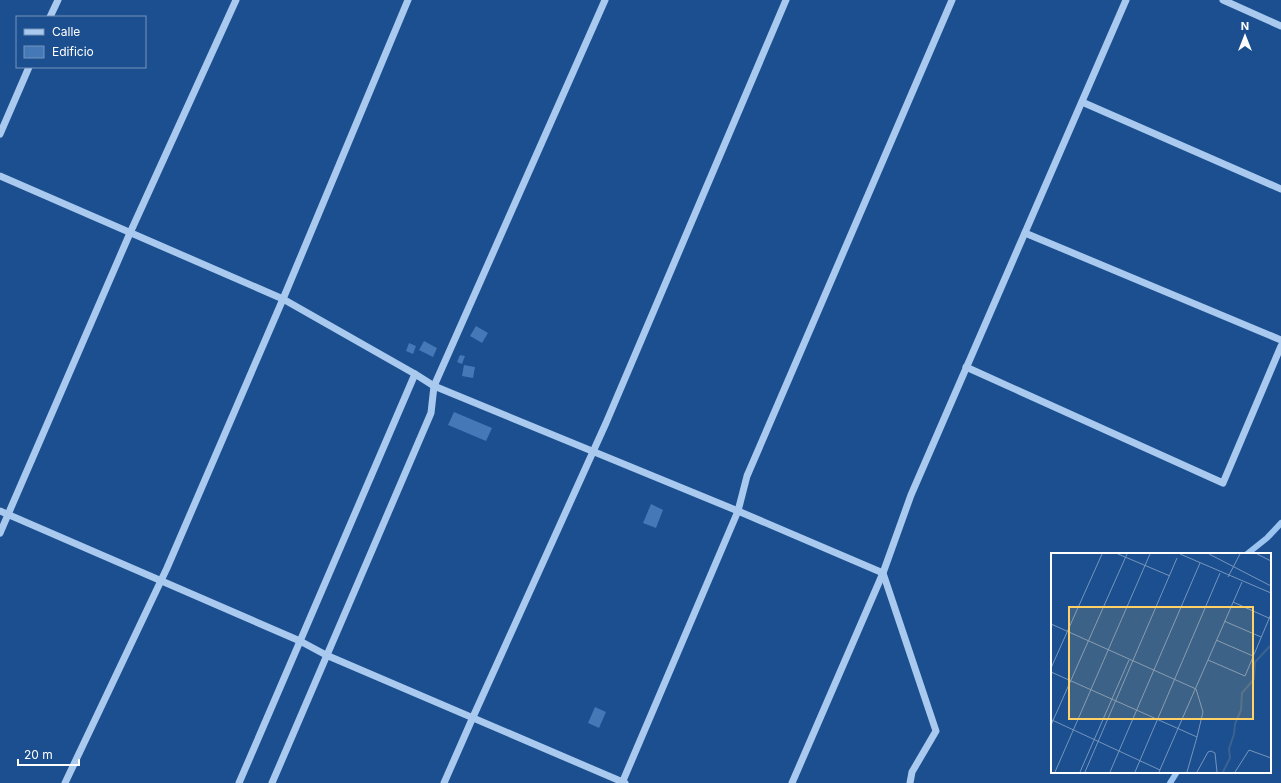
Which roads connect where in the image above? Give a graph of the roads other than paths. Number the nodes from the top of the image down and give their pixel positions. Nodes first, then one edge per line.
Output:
1 (58, 0) edge
2 (236, 0) edge
3 (408, 0) edge
4 (605, 0) edge
5 (786, 0) edge
6 (952, 0) edge
7 (1126, 0) edge
8 (1223, 0) edge
9 (50, 16) edge
10 (1281, 26) edge
11 (29, 68) edge
12 (1082, 102) junction
13 (0, 134) edge
14 (0, 176) edge
15 (1281, 188) edge
16 (130, 233) junction
17 (1025, 233) junction
18 (283, 299) junction
19 (1281, 340) edge
20 (1281, 346) edge
21 (966, 367) junction
22 (415, 374) junction
23 (434, 386) junction
24 (592, 452) junction
25 (738, 510) junction
26 (0, 511) edge
27 (8, 515) junction
28 (0, 533) edge
29 (883, 573) junction
30 (160, 581) junction
31 (300, 641) junction
32 (326, 655) junction
33 (472, 717) junction
34 (65, 783) edge
35 (239, 783) edge
36 (272, 783) edge
37 (444, 783) edge
38 (623, 783) edge
39 (792, 783) edge
40 (910, 783) edge

1 - 9 street
2 - 16 street
3 - 18 street
4 - 23 street
5 - 24 street
6 - 25 street
7 - 12 street
8 - 10 street
11 - 13 street
12 - 15 street
12 - 17 street
14 - 16 street
16 - 18 street
16 - 27 street
17 - 19 street
17 - 21 street
18 - 22 street
18 - 30 street
20 - 21 street
21 - 29 street
22 - 23 street
22 - 31 street
23 - 24 street
23 - 32 street
24 - 25 street
24 - 33 street
25 - 29 street
25 - 38 street
26 - 27 street
27 - 28 street
27 - 30 street
29 - 39 street
29 - 40 street
30 - 31 street
30 - 34 street
31 - 32 street
31 - 35 street
32 - 33 street
32 - 36 street
33 - 37 street
33 - 38 street

